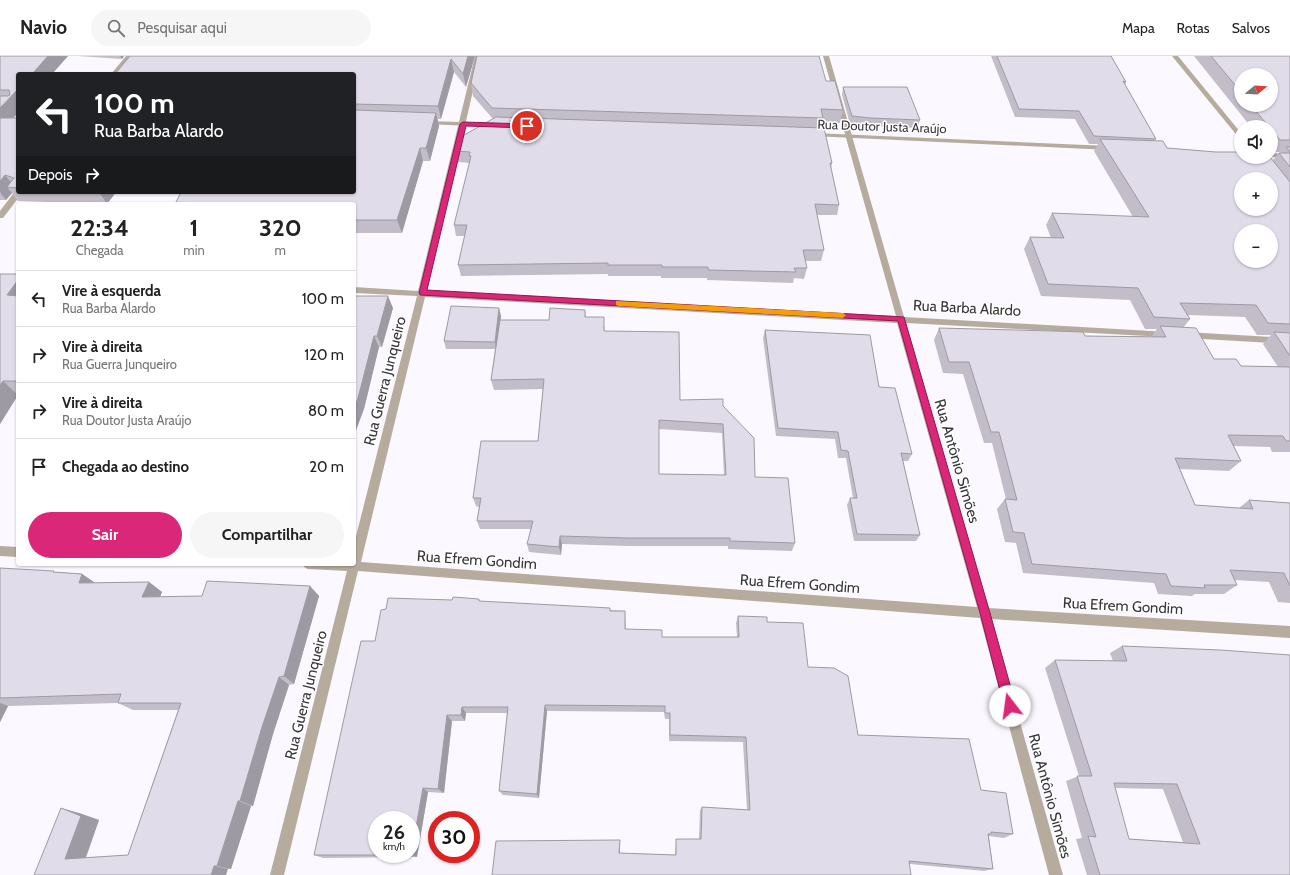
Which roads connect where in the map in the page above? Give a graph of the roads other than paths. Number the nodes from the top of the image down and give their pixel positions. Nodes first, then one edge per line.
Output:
1 (129, 56) edge
2 (478, 56) edge
3 (826, 56) edge
4 (1175, 56) edge
5 (116, 72) edge
6 (416, 122) edge
7 (463, 124) junction
8 (503, 125) edge
9 (1234, 128) edge
10 (807, 135) edge
11 (847, 136) junction
12 (1117, 148) edge
13 (1278, 155) edge
14 (1290, 156) edge
15 (17, 194) edge
16 (0, 216) edge
17 (356, 290) edge
18 (422, 293) junction
19 (901, 318) junction
20 (1290, 341) edge
21 (0, 551) edge
22 (16, 552) edge
23 (356, 558) edge
24 (354, 566) joint
25 (985, 613) junction
26 (1290, 632) edge
27 (277, 875) edge
28 (1056, 875) edge

1 - 5 street
2 - 7 street, Rua Guerra Junqueiro
3 - 11 street, Rua Antônio Simões
4 - 9 street
6 - 7 street
7 - 8 street
7 - 18 street, Rua Guerra Junqueiro
10 - 11 street, Rua Doutor Justa Araújo
11 - 12 street, Rua Doutor Justa Araújo
11 - 19 street, Rua Antônio Simões
13 - 14 street
15 - 16 street
17 - 18 street, Rua Barba Alardo
18 - 19 street, Rua Barba Alardo
18 - 23 street, Rua Guerra Junqueiro
19 - 20 street, Rua Barba Alardo
19 - 25 street, Rua Antônio Simões
21 - 22 street
24 - 25 street, Rua Efrem Gondim
24 - 27 street, Rua Guerra Junqueiro
25 - 26 street, Rua Efrem Gondim
25 - 28 street, Rua Antônio Simões

